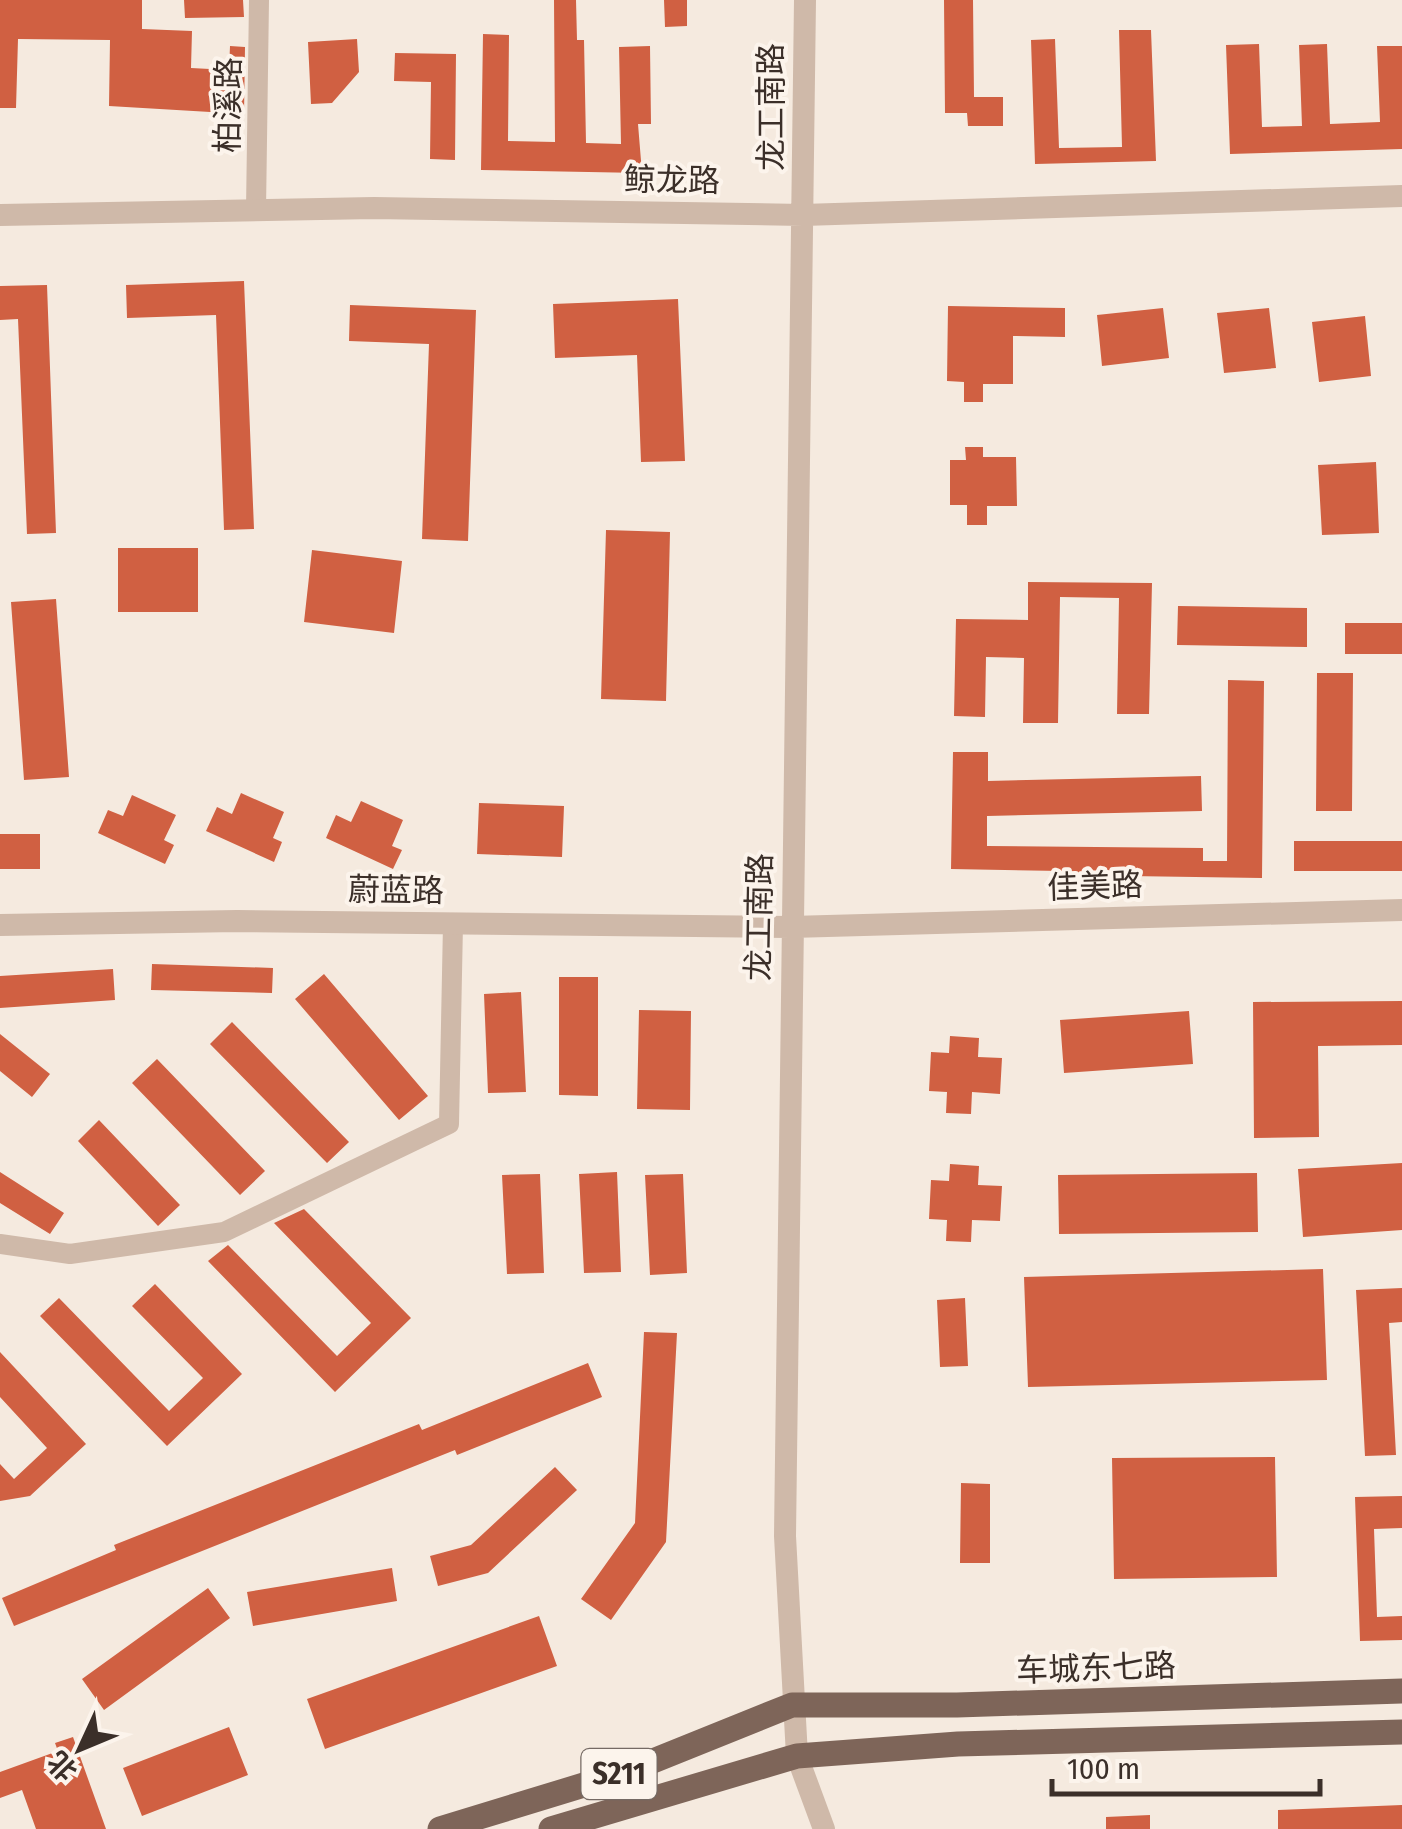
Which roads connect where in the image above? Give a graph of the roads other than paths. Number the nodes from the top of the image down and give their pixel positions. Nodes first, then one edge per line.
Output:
1 (259, 0) edge
2 (804, 0) edge
3 (1402, 196) edge
4 (256, 210) junction
5 (803, 214) junction
6 (0, 215) edge
7 (1402, 910) edge
8 (453, 924) junction
9 (0, 925) edge
10 (790, 927) junction
11 (0, 1244) edge
12 (1402, 1691) edge
13 (792, 1705) junction
14 (1402, 1732) edge
15 (796, 1756) junction
16 (440, 1829) edge
17 (550, 1829) edge
18 (824, 1829) edge

1 - 4 street, 柏溪路
2 - 5 street, 龙工南路
3 - 5 street, 鲸龙路
4 - 5 street, 鲸龙路
4 - 6 street, 鲸龙路
5 - 10 street, 龙工南路
7 - 10 street, 佳美路
8 - 9 street, 蔚蓝路
8 - 10 street, 蔚蓝路
8 - 11 street
10 - 13 street, 龙工南路
12 - 13 main road, 车城东七路
13 - 15 street, 龙工南路
13 - 16 main road, S211
14 - 15 main road
15 - 17 main road, S211
15 - 18 street, 龙工南路

